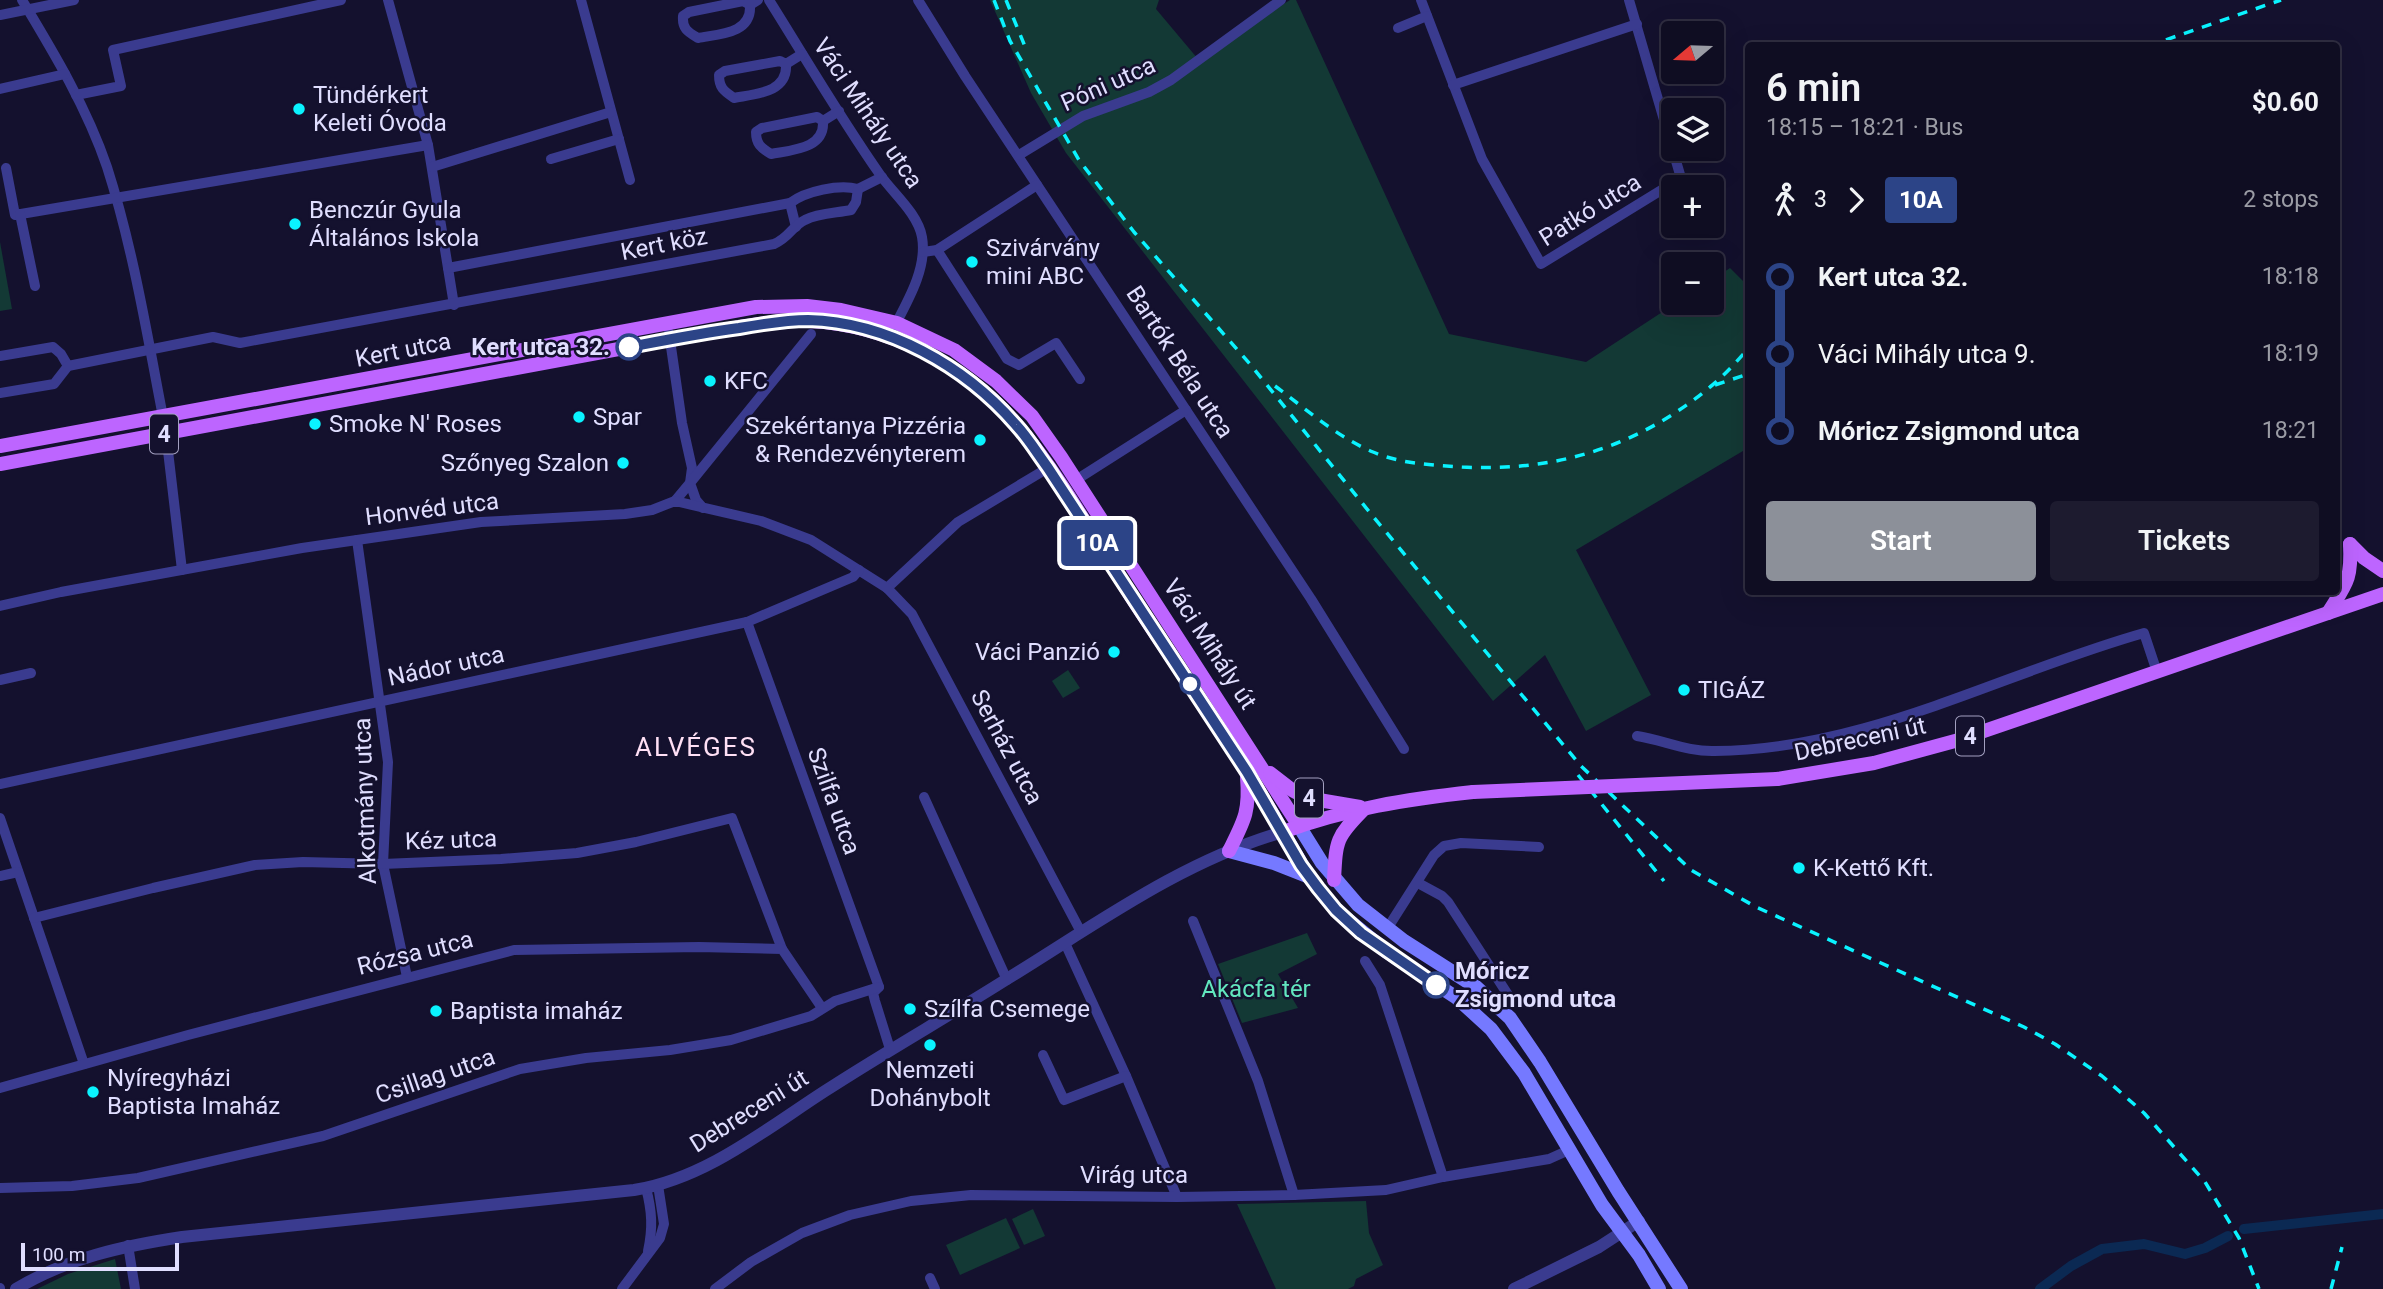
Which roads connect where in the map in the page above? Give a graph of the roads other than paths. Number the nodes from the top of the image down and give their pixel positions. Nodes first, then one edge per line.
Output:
1 (74, 0) edge
2 (341, 0) edge
3 (388, 0) edge
4 (581, 0) edge
5 (769, 0) edge
6 (918, 0) edge
7 (1281, 0) edge
8 (1421, 0) edge
9 (1629, 0) edge
10 (754, 3) edge
11 (25, 5) edge
12 (0, 15) edge
13 (1427, 16) junction
14 (1637, 24) junction
15 (1398, 28) dead end
16 (802, 54) junction
17 (786, 64) junction
18 (65, 74) junction
19 (1454, 85) junction
20 (0, 89) edge
21 (76, 95) junction
22 (839, 111) junction
23 (611, 112) junction
24 (823, 121) junction
25 (618, 139) junction
26 (428, 145) junction
27 (1019, 155) junction
28 (551, 159) dead end
29 (432, 167) junction
30 (6, 168) dead end
31 (882, 177) junction
32 (630, 180) dead end
33 (1037, 185) junction
34 (858, 189) junction
35 (115, 197) junction
36 (790, 203) junction
37 (20, 214) junction
38 (796, 227) junction
39 (937, 250) junction
40 (923, 252) junction
41 (448, 268) junction
42 (35, 286) dead end
43 (454, 305) junction
44 (667, 323) junction
45 (897, 323) junction
46 (811, 334) dead end
47 (890, 337) junction
48 (670, 339) junction
49 (150, 350) junction
50 (0, 356) edge
51 (68, 366) junction
52 (1080, 379) dead end
53 (0, 393) edge
54 (1186, 410) junction
55 (163, 417) junction
56 (166, 434) junction
57 (0, 446) edge
58 (0, 464) edge
59 (1048, 468) junction
60 (1076, 480) junction
61 (690, 483) junction
62 (675, 502) junction
63 (703, 508) junction
64 (357, 540) junction
65 (182, 570) junction
66 (859, 570) junction
67 (2383, 570) edge
68 (887, 588) junction
69 (2340, 593) edge
70 (2383, 594) edge
71 (2339, 595) edge
72 (0, 606) edge
73 (2328, 613) junction
74 (747, 622) junction
75 (2157, 672) junction
76 (31, 673) dead end
77 (0, 680) edge
78 (381, 702) junction
79 (1637, 736) dead end
80 (1404, 749) dead end
81 (1262, 767) junction
82 (1247, 772) junction
83 (0, 784) edge
84 (924, 797) dead end
85 (1365, 808) junction
86 (0, 818) edge
87 (1299, 826) junction
88 (1283, 832) junction
89 (1539, 847) dead end
90 (1229, 851) junction
91 (383, 864) junction
92 (18, 872) junction
93 (0, 876) edge
94 (1309, 877) junction
95 (1334, 880) junction
96 (1418, 883) junction
97 (34, 918) junction
98 (1194, 921) dead end
99 (1387, 929) junction
100 (1081, 932) junction
101 (1065, 943) junction
102 (782, 949) junction
103 (1364, 961) dead end
104 (407, 977) junction
105 (1007, 980) junction
106 (876, 990) junction
107 (1512, 1001) dead end
108 (822, 1008) junction
109 (894, 1047) junction
110 (1043, 1055) dead end
111 (84, 1063) junction
112 (1126, 1076) junction
113 (0, 1088) edge
114 (1569, 1150) junction
115 (1443, 1177) junction
116 (652, 1187) junction
117 (0, 1188) edge
118 (1294, 1195) junction
119 (1177, 1197) junction
120 (1639, 1221) junction
121 (1622, 1232) junction
122 (128, 1245) junction
123 (930, 1278) dead end
124 (16, 1289) edge
125 (135, 1289) edge
126 (622, 1289) edge
127 (715, 1289) edge
128 (935, 1289) edge
129 (1514, 1289) edge
130 (1659, 1289) edge
131 (1681, 1289) edge

1 - 11 street
2 - 21 street
3 - 26 street
4 - 23 street
5 - 16 street, Váci Mihály utca
6 - 27 street, Bartók Béla utca
7 - 27 street, Póni utca
8 - 13 street
9 - 14 street, Patkó utca
10 - 10 street
11 - 12 street
11 - 18 street
13 - 15 street
13 - 19 street
14 - 19 street
14 - 19 street, Patkó utca
16 - 17 street
16 - 22 street, Váci Mihály utca
17 - 17 street
18 - 20 street
18 - 21 street
21 - 35 street
22 - 24 street
22 - 31 street, Váci Mihály utca
23 - 25 street
23 - 29 street
24 - 24 street
25 - 28 street
25 - 32 street
26 - 29 street
26 - 35 street
27 - 33 street, Bartók Béla utca
29 - 41 street
30 - 37 street
31 - 34 street, Kert köz
31 - 40 street, Váci Mihály utca
33 - 39 street
33 - 54 street, Bartók Béla utca
34 - 36 street, Kert köz
34 - 38 street, Kert köz
35 - 37 street
35 - 49 street
36 - 38 street
36 - 41 street, Kert köz
37 - 42 street
38 - 43 street, Kert köz
39 - 40 street
39 - 52 street
40 - 45 street
41 - 43 street
43 - 49 street, Kert köz
44 - 45 main road, Kert utca / 4
44 - 48 street
44 - 55 main road, Kert utca / 4
45 - 47 street
45 - 60 main road, Váci Mihály út / 4
46 - 61 street
47 - 48 main road, Kert utca / 4
47 - 59 main road, Váci Mihály út / 4
48 - 56 main road, Kert utca / 4
48 - 61 street
49 - 51 street, Kert köz
49 - 55 street
50 - 51 street
51 - 53 street
54 - 60 street
54 - 80 street, Bartók Béla utca
55 - 57 main road, Kert utca / 4
56 - 58 main road, Kert utca / 4
56 - 65 street
59 - 68 street
59 - 82 main road, Váci Mihály út / 4
60 - 81 main road, Váci Mihály út / 4
61 - 62 street
61 - 63 street
62 - 63 street, Honvéd utca
62 - 64 street, Honvéd utca
63 - 66 street, Honvéd utca
64 - 65 street, Honvéd utca
64 - 78 street, Alkotmány utca
65 - 72 street, Honvéd utca
66 - 68 street
66 - 74 street, Nádor utca
67 - 69 main road
68 - 100 street, Serház utca
70 - 73 main road, Debreceni út / 4
71 - 73 main road
73 - 75 main road, Debreceni út / 4
74 - 78 street, Nádor utca
74 - 106 street, Szilfa utca
75 - 79 street
75 - 85 main road, Debreceni út / 4, bridge
76 - 77 street
78 - 83 street, Nádor utca
78 - 91 street, Alkotmány utca
81 - 85 main road, Debreceni út / 4
81 - 87 main road, Váci Mihály út / 4
82 - 88 main road, Váci Mihály út / 4
82 - 90 main road
84 - 105 street
85 - 87 main road, Debreceni út / 4
85 - 95 main road
86 - 92 street
87 - 88 main road, Debreceni út / 4
87 - 95 main road
88 - 90 street, Debreceni út
88 - 94 main road
89 - 96 street
90 - 94 main road
90 - 100 street, Debreceni út
91 - 97 street, Kéz utca
91 - 102 street, Kéz utca
91 - 104 street, Alkotmány utca
92 - 93 street
92 - 97 street
94 - 114 main road
95 - 99 main road
96 - 99 street
96 - 107 street
97 - 111 street
98 - 118 street
99 - 120 main road
100 - 101 street, Debreceni út
101 - 105 street, Debreceni út
101 - 112 street
102 - 104 street, Rózsa utca
102 - 108 street
103 - 115 street
104 - 111 street, Rózsa utca
105 - 109 street, Debreceni út
106 - 108 street, Csillag utca
106 - 109 street, Szilfa utca
108 - 117 street, Csillag utca
109 - 116 street, Debreceni út
110 - 112 street
111 - 113 street, Rózsa utca
112 - 119 street
114 - 115 street, Virág utca
114 - 121 main road
115 - 118 street, Virág utca
116 - 122 street, Debreceni út
116 - 126 street
118 - 119 street, Virág utca
119 - 127 street, Virág utca
120 - 121 street
120 - 131 main road
121 - 129 street
121 - 130 main road
122 - 124 street, Debreceni út
122 - 125 street
123 - 128 street

